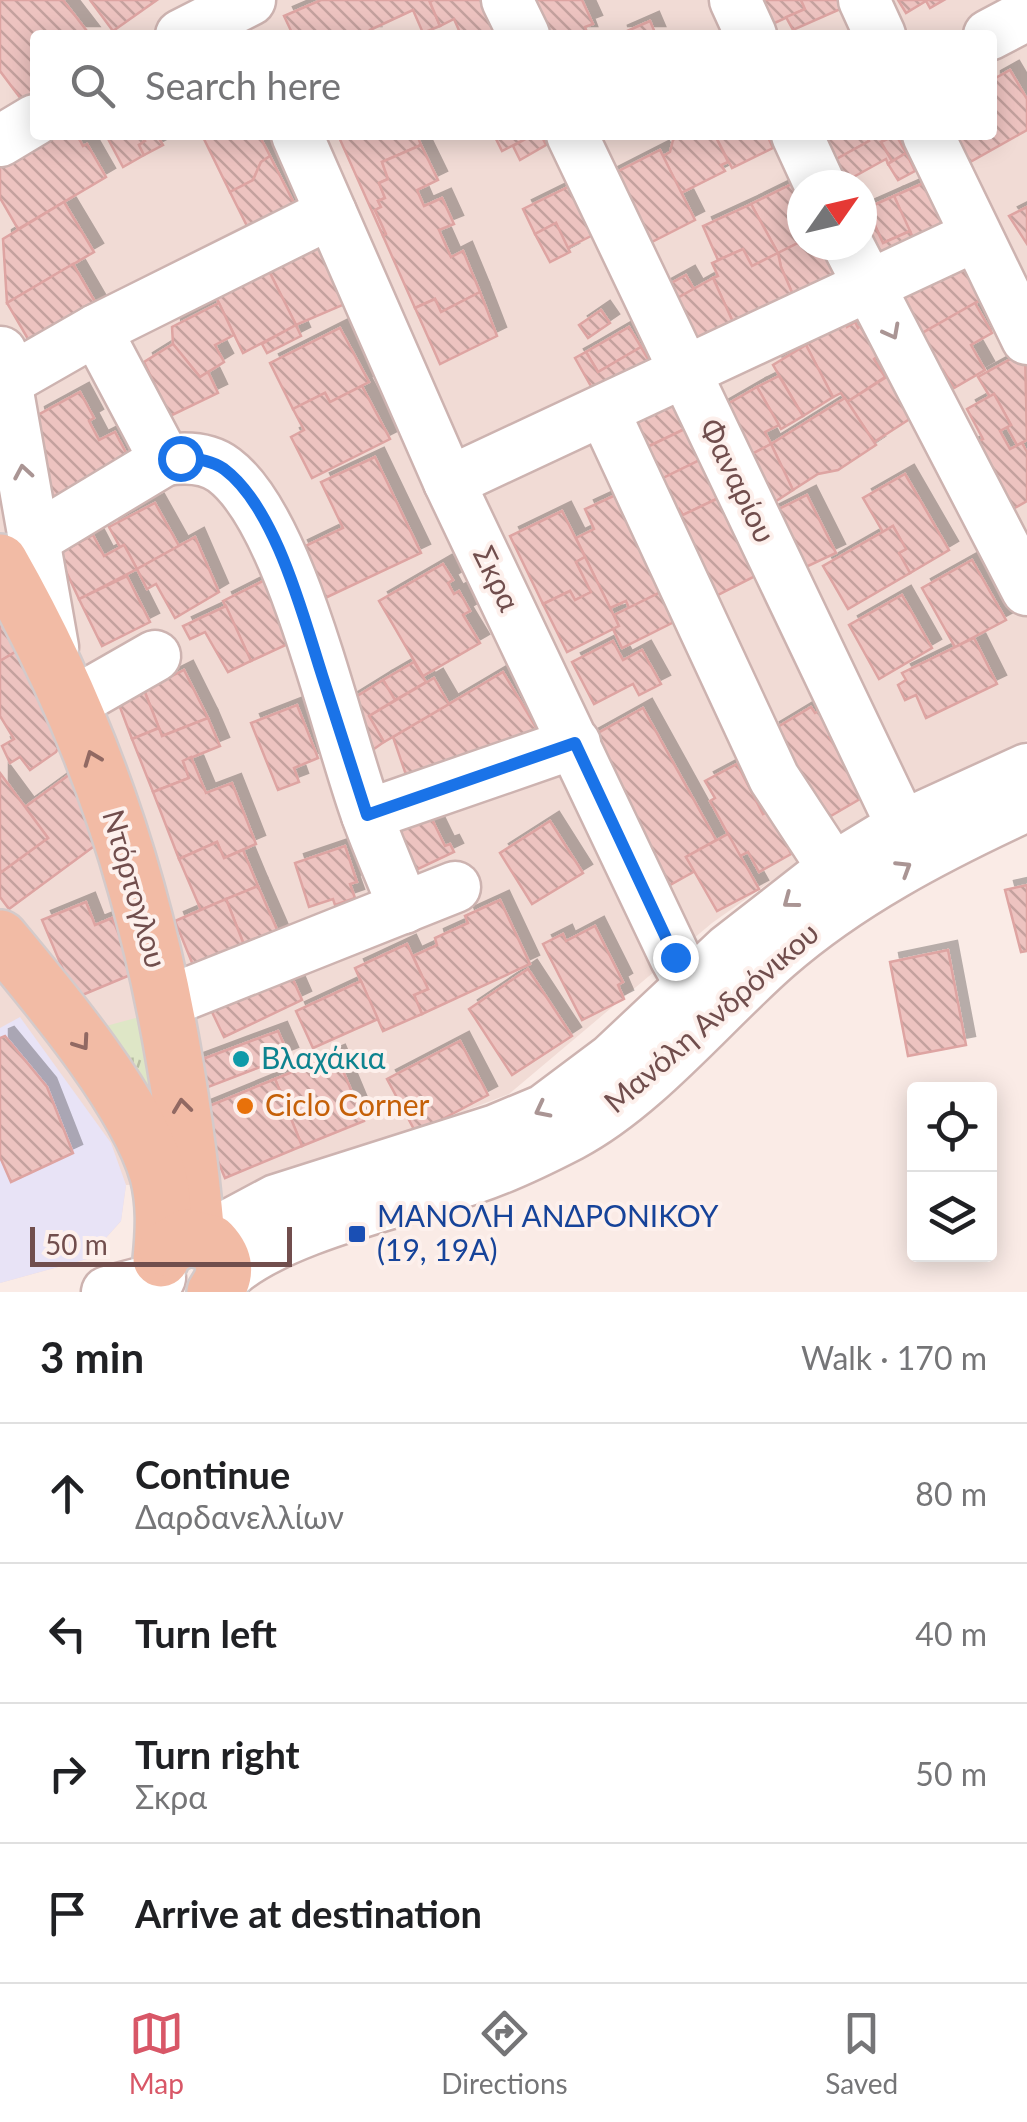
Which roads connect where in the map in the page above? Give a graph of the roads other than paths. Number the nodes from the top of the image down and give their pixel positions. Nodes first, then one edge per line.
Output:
1 (507, 0) edge
2 (735, 0) edge
3 (864, 0) edge
4 (246, 10) edge
5 (194, 30) edge
6 (522, 30) edge
7 (749, 30) edge
8 (878, 30) edge
9 (300, 140) edge
10 (574, 140) edge
11 (798, 140) edge
12 (930, 140) edge
13 (813, 170) edge
14 (331, 213) junction
15 (975, 236) junction
16 (858, 265) edge
17 (96, 330) junction
18 (1027, 340) edge
19 (4, 364) edge
20 (686, 374) junction
21 (604, 412) junction
22 (165, 460) junction
23 (449, 482) junction
24 (17, 551) edge
25 (1027, 590) edge
26 (155, 656) dead end
27 (64, 688) junction
28 (575, 743) junction
29 (1027, 769) edge
30 (1027, 806) edge
31 (367, 815) junction
32 (902, 826) junction
33 (833, 868) junction
34 (455, 887) dead end
35 (404, 908) junction
36 (11, 968) edge
37 (702, 999) junction
38 (166, 1002) junction
39 (189, 1268) edge
40 (107, 1292) edge

1 - 6 street
2 - 7 street
3 - 8 street
4 - 5 street
9 - 14 street, Σκρα
10 - 20 street, Φαναρίου
11 - 13 street
12 - 15 street
14 - 17 street
14 - 23 street, Σκρα
15 - 16 street
15 - 18 street
16 - 20 street
16 -> 25 street
17 - 19 street
17 - 22 street
24 -> 19 street
20 - 21 street
20 - 32 street, Φαναρίου
21 - 23 street
21 - 33 street
22 - 24 street
22 - 31 street
23 - 28 street, Σκρα
24 - 27 main road, Ντόρτογλου
26 - 27 street
38 -> 27 main road, Ντόρτογλου
28 - 31 street
28 - 37 street, Σκρα
29 - 32 street, Μανόλη Ανδρόνικου
37 -> 30 street, Μανόλη Ανδρόνικου
31 - 35 street
32 - 33 street, Μανόλη Ανδρόνικου
33 -> 37 street, Μανόλη Ανδρόνικου
34 - 35 street
35 - 38 street
36 -> 39 main road
37 - 39 street, Μανόλη Ανδρόνικου
39 -> 38 main road, Ντόρτογλου
39 - 40 street, Μανόλη Ανδρόνικου

